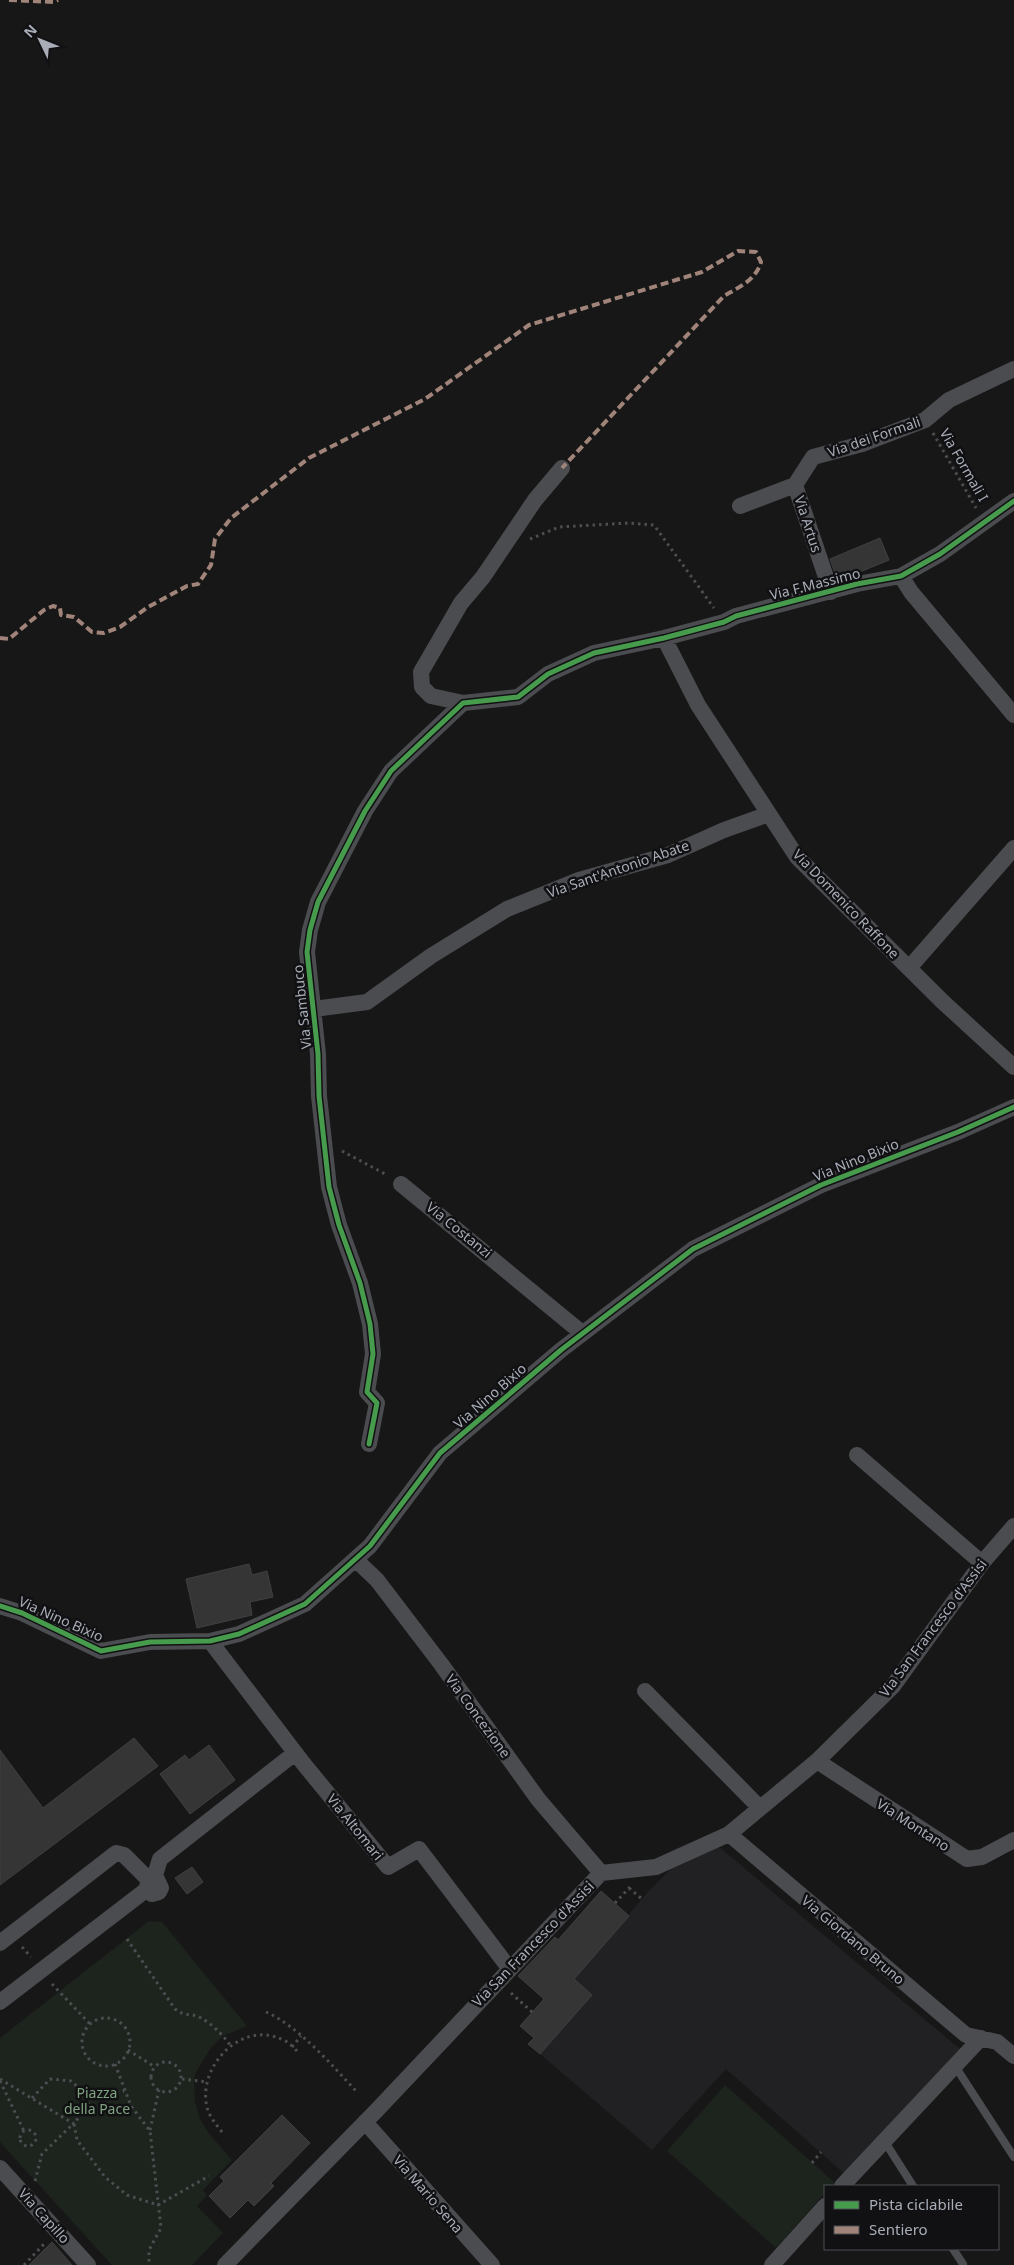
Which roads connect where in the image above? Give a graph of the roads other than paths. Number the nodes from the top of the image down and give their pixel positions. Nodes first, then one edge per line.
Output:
1 (1014, 369) edge
2 (562, 468) dead end
3 (795, 485) junction
4 (1014, 501) edge
5 (740, 506) dead end
6 (901, 576) junction
7 (831, 592) junction
8 (664, 638) junction
9 (463, 703) junction
10 (1014, 715) edge
11 (769, 814) junction
12 (1014, 848) edge
13 (909, 968) junction
14 (314, 1009) junction
15 (1014, 1066) edge
16 (1014, 1107) edge
17 (402, 1184) road end
18 (582, 1333) junction
19 (369, 1444) dead end
20 (857, 1455) dead end
21 (1014, 1526) edge
22 (355, 1559) junction
23 (982, 1563) junction
24 (0, 1606) edge
25 (210, 1641) junction
26 (645, 1691) dead end
27 (295, 1753) junction
28 (817, 1761) junction
29 (760, 1808) junction
30 (729, 1834) junction
31 (1014, 1840) edge
32 (601, 1873) junction
33 (150, 1883) junction
34 (0, 1943) edge
35 (509, 1968) junction
36 (0, 2002) edge
37 (981, 2038) junction
38 (1014, 2056) edge
39 (955, 2066) junction
40 (365, 2122) junction
41 (885, 2142) junction
42 (1014, 2157) edge
43 (0, 2168) edge
44 (843, 2185) edge
45 (912, 2185) edge
46 (824, 2207) edge
47 (954, 2250) edge
48 (963, 2264) dead end
49 (88, 2265) edge
50 (225, 2265) edge
51 (492, 2265) edge
52 (772, 2265) edge

1 - 3 street, Via dei Formali
2 - 9 street
3 - 5 street
3 - 7 street, Via Artus
4 - 6 street, Via F.Massimo
6 - 7 street, Via F.Massimo
6 - 10 street
7 - 8 street, Via F.Massimo
8 - 9 street
8 - 11 street, Via Domenico Raffone
9 - 14 street, Via Sambuco
11 - 13 street, Via Domenico Raffone
11 - 14 street, Via Sant'Antonio Abate
12 - 13 street
13 - 15 street, Via Domenico Raffone
14 - 19 street, Via Sambuco
16 - 18 street, Via Nino Bixio
17 - 18 street, Via Costanzi
18 - 22 street, Via Nino Bixio
20 - 23 street
21 - 23 street, Via San Francesco d'Assisi
22 - 25 street, Via Nino Bixio
22 - 32 street, Via Concezione
23 - 28 street, Via San Francesco d'Assisi
24 - 25 street, Via Nino Bixio
25 - 27 street, Via Altomari
26 - 29 street
27 - 33 street
27 - 35 street, Via Altomari
28 - 29 street, Via San Francesco d'Assisi
28 - 31 street, Via Montano
29 - 30 street, Via San Francesco d'Assisi
30 - 32 street, Via San Francesco d'Assisi
30 - 37 street, Via Giordano Bruno
32 - 35 street, Via San Francesco d'Assisi
33 - 34 street
33 - 36 street
35 - 40 street, Via San Francesco d'Assisi
37 - 38 street, Via Giordano Bruno
37 - 39 street
39 - 41 street
39 - 42 lane
40 - 50 street, Via San Francesco d'Assisi
40 - 51 street, Via Mario Sena
41 - 44 street
41 - 45 lane
43 - 49 street, Via Capillo
46 - 52 street
47 - 48 lane

